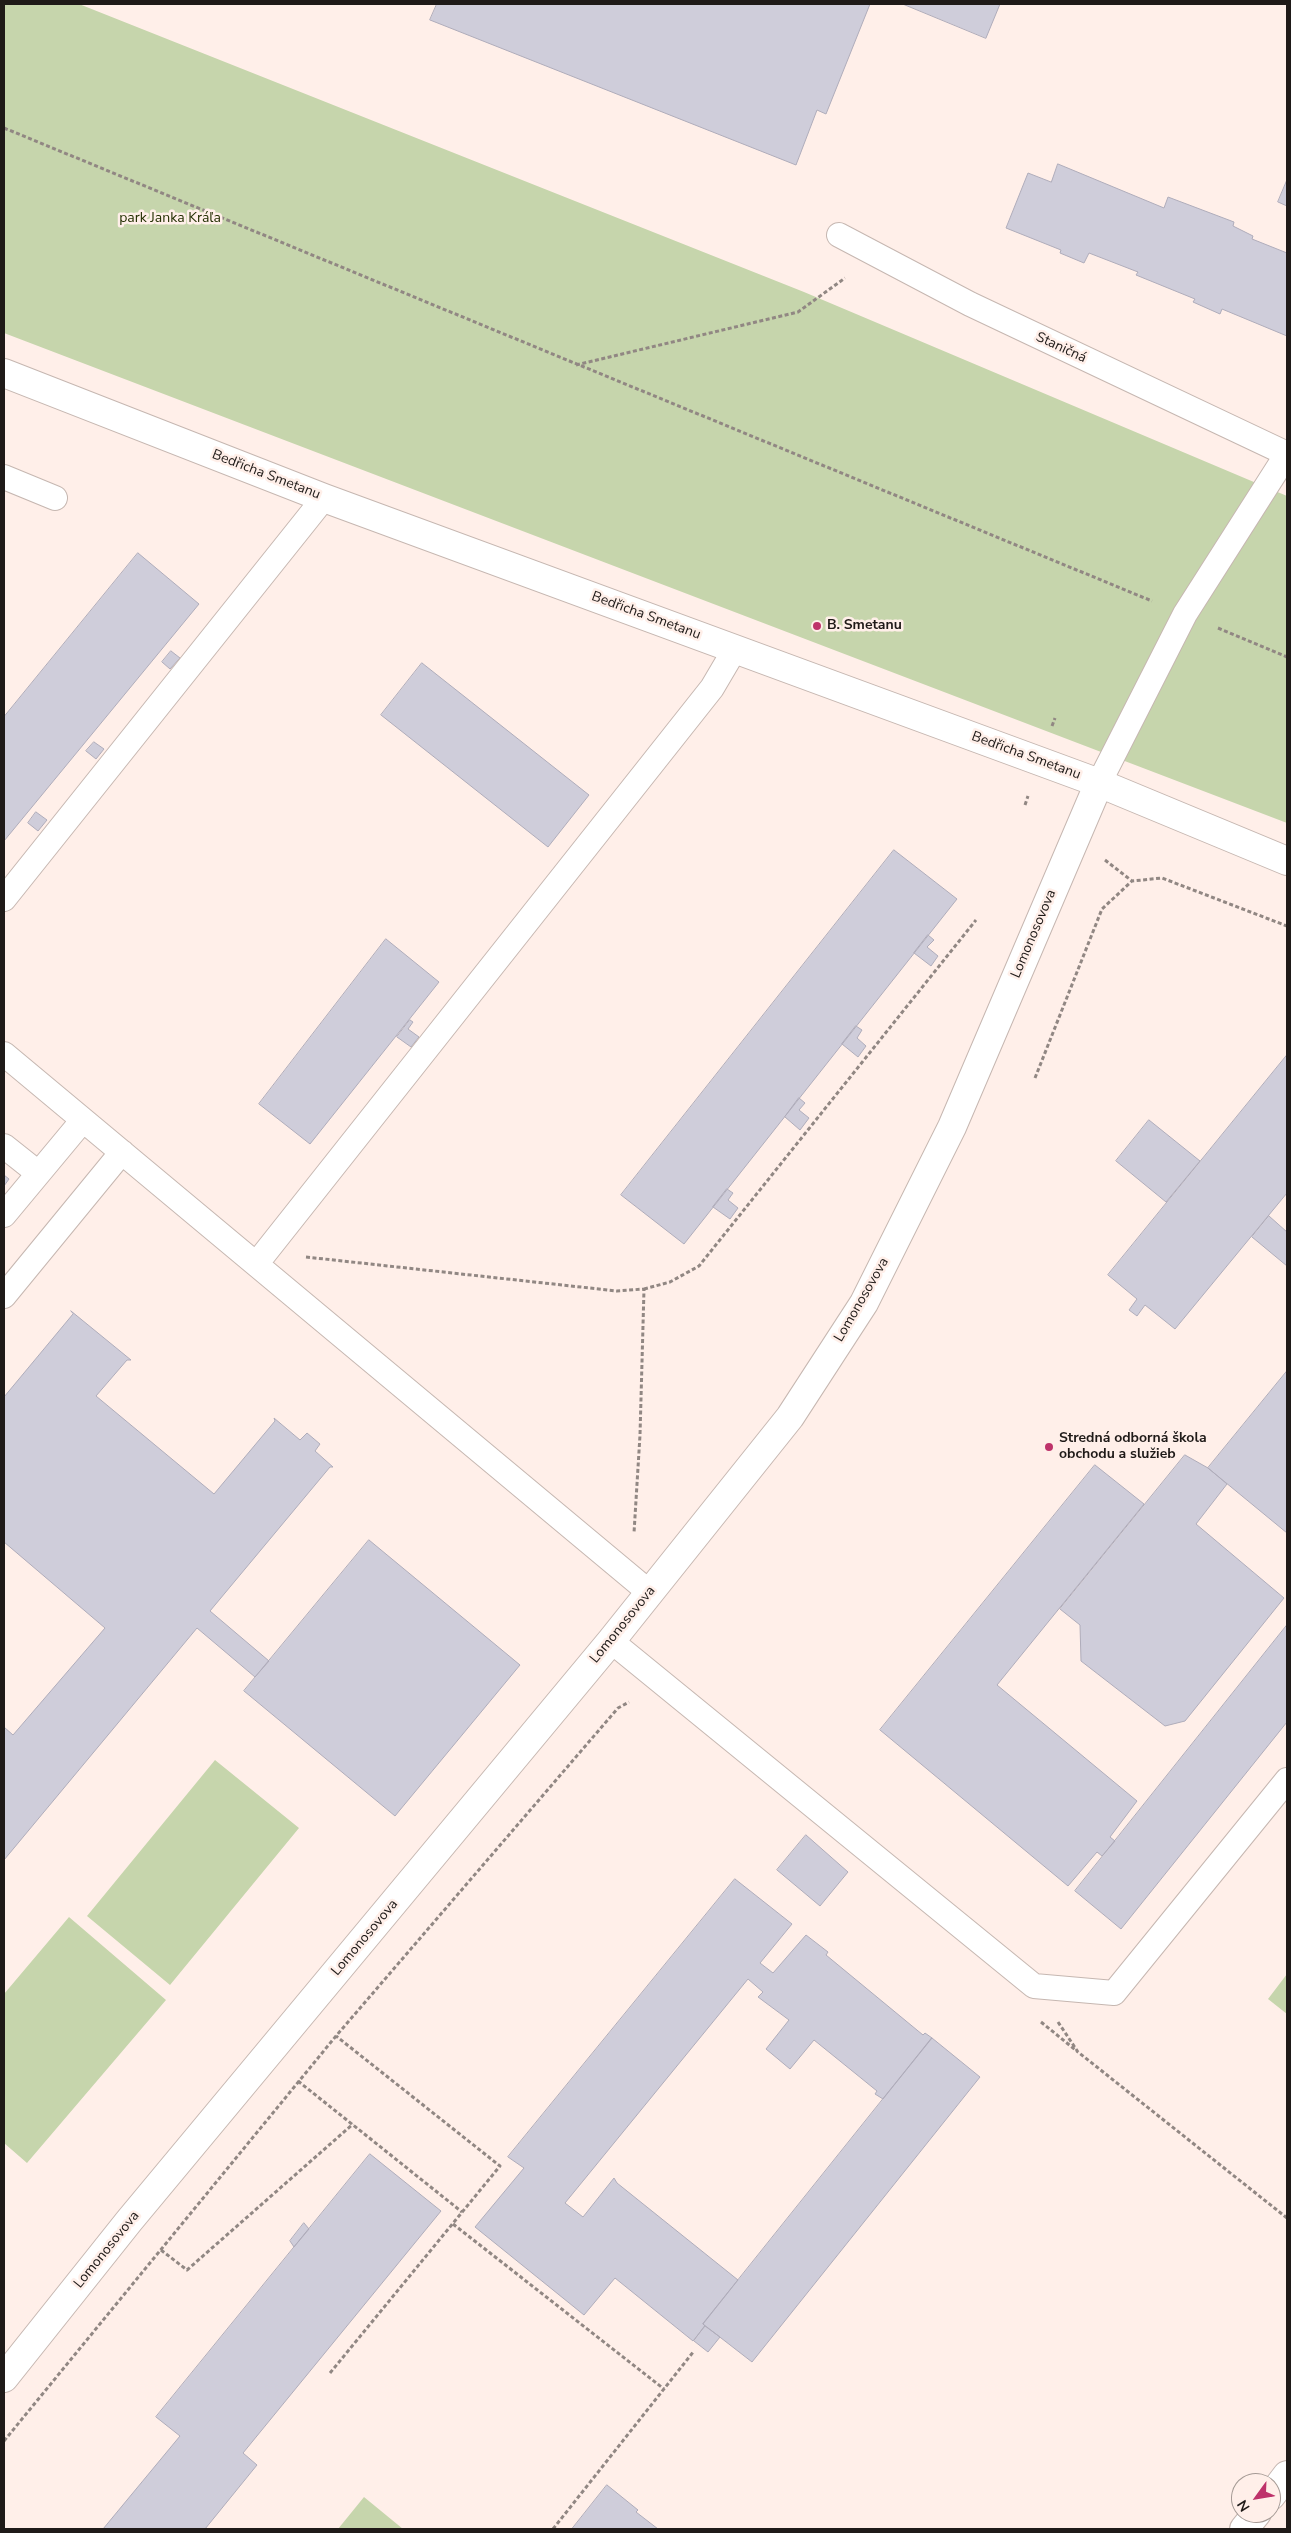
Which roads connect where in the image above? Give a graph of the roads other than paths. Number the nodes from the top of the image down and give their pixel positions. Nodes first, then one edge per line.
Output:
1 (846, 239) road end
2 (4, 374) edge
3 (1287, 454) edge
4 (4, 478) edge
5 (55, 498) dead end
6 (324, 498) junction
7 (735, 649) junction
8 (1100, 783) junction
9 (1287, 861) edge
10 (4, 899) edge
11 (4, 1054) edge
12 (83, 1120) junction
13 (4, 1146) edge
14 (122, 1152) junction
15 (38, 1173) junction
16 (4, 1215) edge
17 (262, 1258) junction
18 (4, 1296) edge
19 (640, 1584) junction
20 (611, 1642) junction
21 (1287, 1780) edge
22 (4, 2378) edge

1 - 3 lane, Staničná
2 - 6 street, Bedřicha Smetanu
3 - 8 lane
4 - 5 lane
6 - 7 street, Bedřicha Smetanu
6 - 10 lane
7 - 8 street, Bedřicha Smetanu
7 - 17 lane
8 - 9 street, Bedřicha Smetanu
8 - 19 street, Lomonosovova
11 - 12 lane
12 - 14 lane
12 - 15 lane
13 - 15 lane
14 - 17 lane
14 - 18 lane
15 - 16 lane
17 - 19 lane
19 - 20 street, Lomonosovova
20 - 21 lane
20 - 22 street, Lomonosovova

